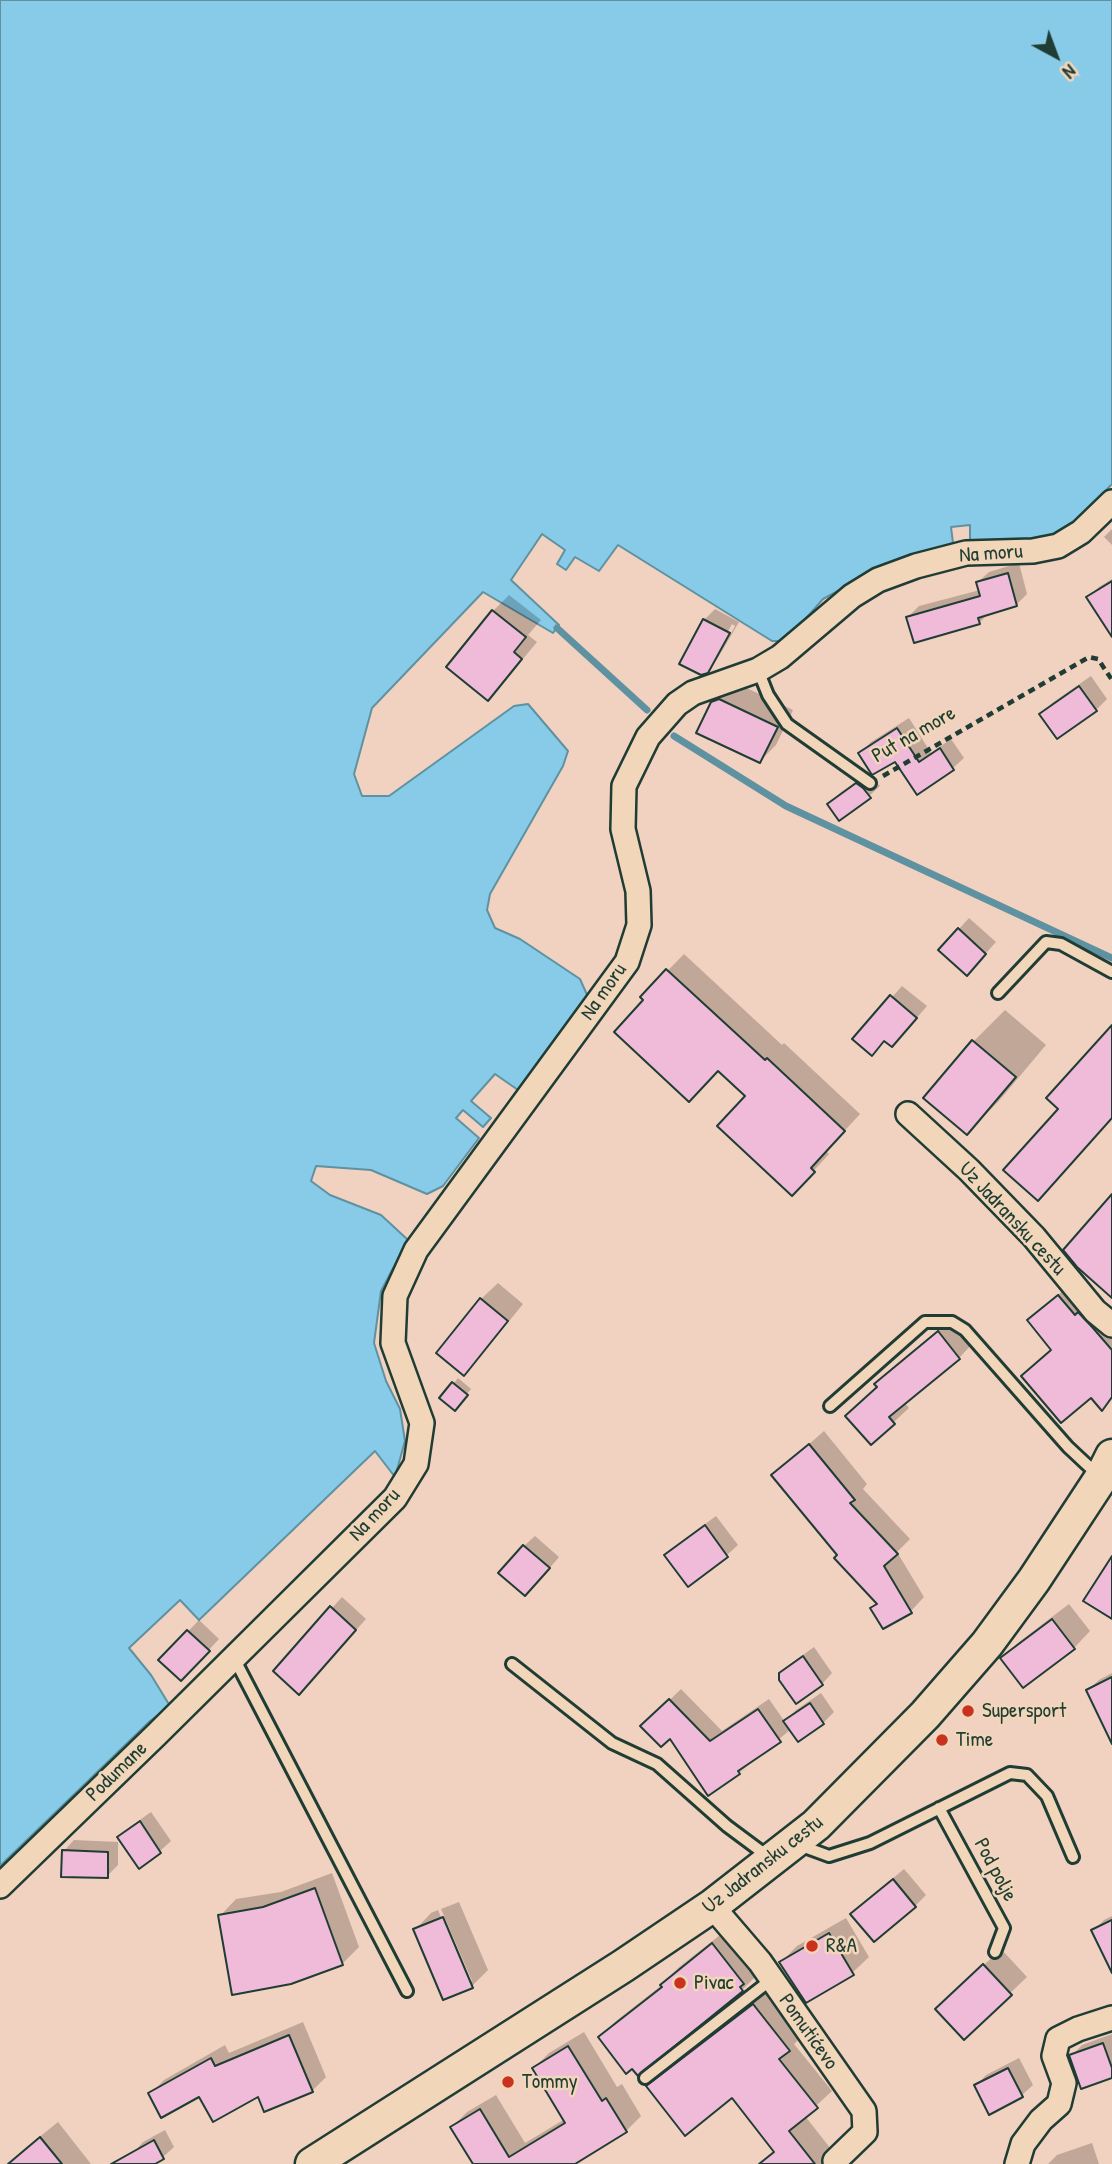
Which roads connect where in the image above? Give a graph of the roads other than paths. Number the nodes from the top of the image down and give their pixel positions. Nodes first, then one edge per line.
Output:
1 (1112, 502) edge
2 (758, 670) junction
3 (870, 783) road end
4 (1112, 972) edge
5 (998, 993) dead end
6 (908, 1114) dead end
7 (1112, 1325) edge
8 (830, 1406) dead end
9 (1108, 1474) edge
10 (234, 1658) junction
11 (512, 1664) dead end
12 (939, 1808) junction
13 (783, 1851) junction
14 (1073, 1857) dead end
15 (0, 1885) edge
16 (712, 1906) junction
17 (995, 1952) dead end
18 (772, 1979) junction
19 (407, 1991) dead end
20 (1112, 2018) edge
21 (645, 2078) dead end
22 (835, 2161) dead end
23 (312, 2164) edge
24 (1017, 2164) edge

1 - 2 street, Na moru
2 - 3 lane, Put na more
2 - 10 street, Na moru
4 - 5 lane
6 - 7 street, Uz Jadransku cestu
8 - 9 lane
9 - 13 main road, Uz Jadransku cestu
10 - 15 street, Podumane
10 - 19 lane
11 - 13 lane
12 - 13 lane
12 - 14 lane
12 - 17 lane, Pod polje
13 - 16 main road, Uz Jadransku cestu
16 - 18 street, Pomutićevo
16 - 23 main road, Uz Jadransku cestu
18 - 21 lane
18 - 22 street, Pomutićevo
20 - 24 street

